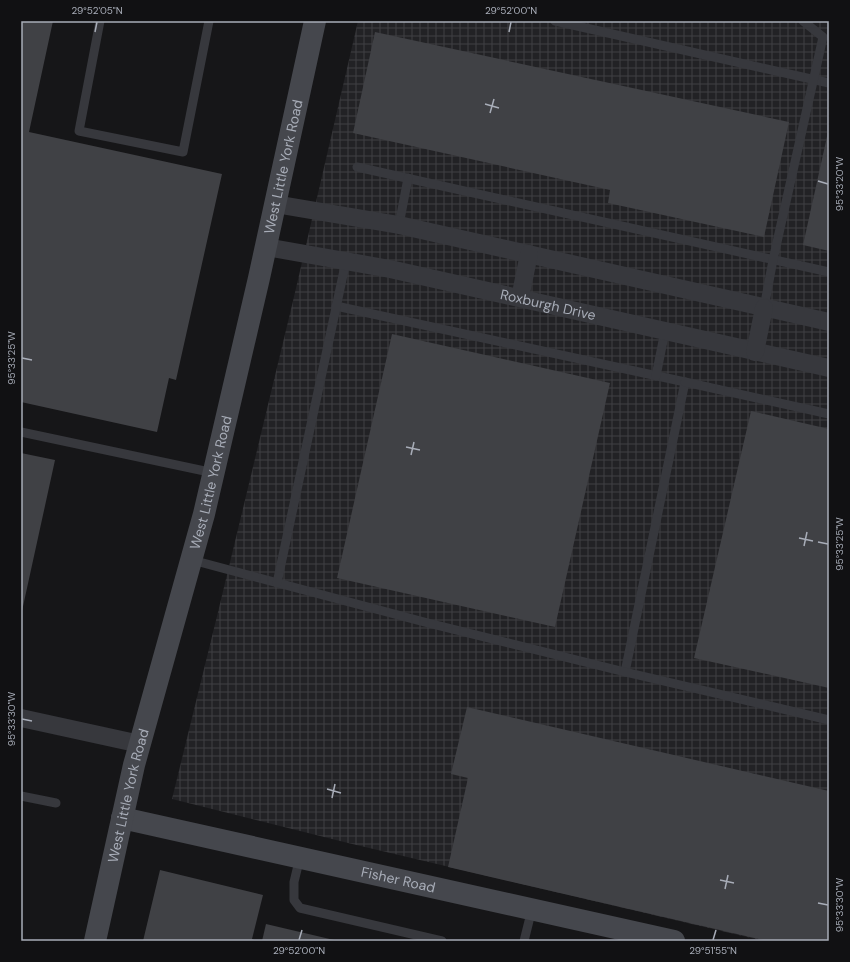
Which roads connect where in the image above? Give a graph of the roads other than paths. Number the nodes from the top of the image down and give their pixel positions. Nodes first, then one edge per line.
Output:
1 (100, 21) edge
2 (210, 21) edge
3 (315, 21) edge
4 (555, 21) edge
5 (803, 21) edge
6 (814, 79) junction
7 (829, 82) edge
8 (357, 167) dead end
9 (408, 178) junction
10 (275, 204) junction
11 (399, 225) junction
12 (266, 247) junction
13 (528, 254) junction
14 (773, 260) junction
15 (346, 261) junction
16 (829, 272) edge
17 (520, 298) junction
18 (336, 306) junction
19 (764, 308) junction
20 (829, 322) edge
21 (665, 331) junction
22 (755, 352) junction
23 (829, 368) edge
24 (656, 376) junction
25 (685, 382) junction
26 (829, 414) edge
27 (21, 432) edge
28 (214, 473) junction
29 (192, 560) junction
30 (277, 583) junction
31 (625, 672) junction
32 (21, 718) edge
33 (829, 720) edge
34 (140, 744) junction
35 (21, 796) edge
36 (56, 803) dead end
37 (122, 818) junction
38 (300, 857) junction
39 (532, 909) junction
40 (94, 941) edge
41 (442, 941) edge
42 (524, 941) edge
43 (674, 941) edge

1 - 2 lane
3 - 10 main road, West Little York Road
4 - 6 lane
5 - 6 lane
6 - 7 lane
6 - 14 lane
8 - 9 lane
9 - 11 lane
9 - 14 lane
10 - 11 street
10 - 12 main road, West Little York Road
11 - 13 street
12 - 15 street, Roxburgh Drive
12 - 28 main road, West Little York Road
13 - 17 street
13 - 19 street
14 - 16 lane
14 - 19 lane
15 - 17 street, Roxburgh Drive
15 - 18 lane
17 - 21 street, Roxburgh Drive
18 - 24 lane
18 - 30 lane
19 - 20 street
19 - 22 street
21 - 22 street, Roxburgh Drive
21 - 24 lane
22 - 23 street, Roxburgh Drive
24 - 25 lane
25 - 26 lane
25 - 31 lane
27 - 28 lane
28 - 29 main road, West Little York Road
29 - 30 lane
29 - 34 main road, West Little York Road
30 - 31 lane
31 - 33 lane
32 - 34 street
34 - 37 main road, West Little York Road
35 - 36 lane
37 - 38 main road, Fisher Road
37 - 40 main road, West Little York Road
38 - 39 main road, Fisher Road
38 - 41 lane
39 - 42 lane
39 - 43 main road, Fisher Road

